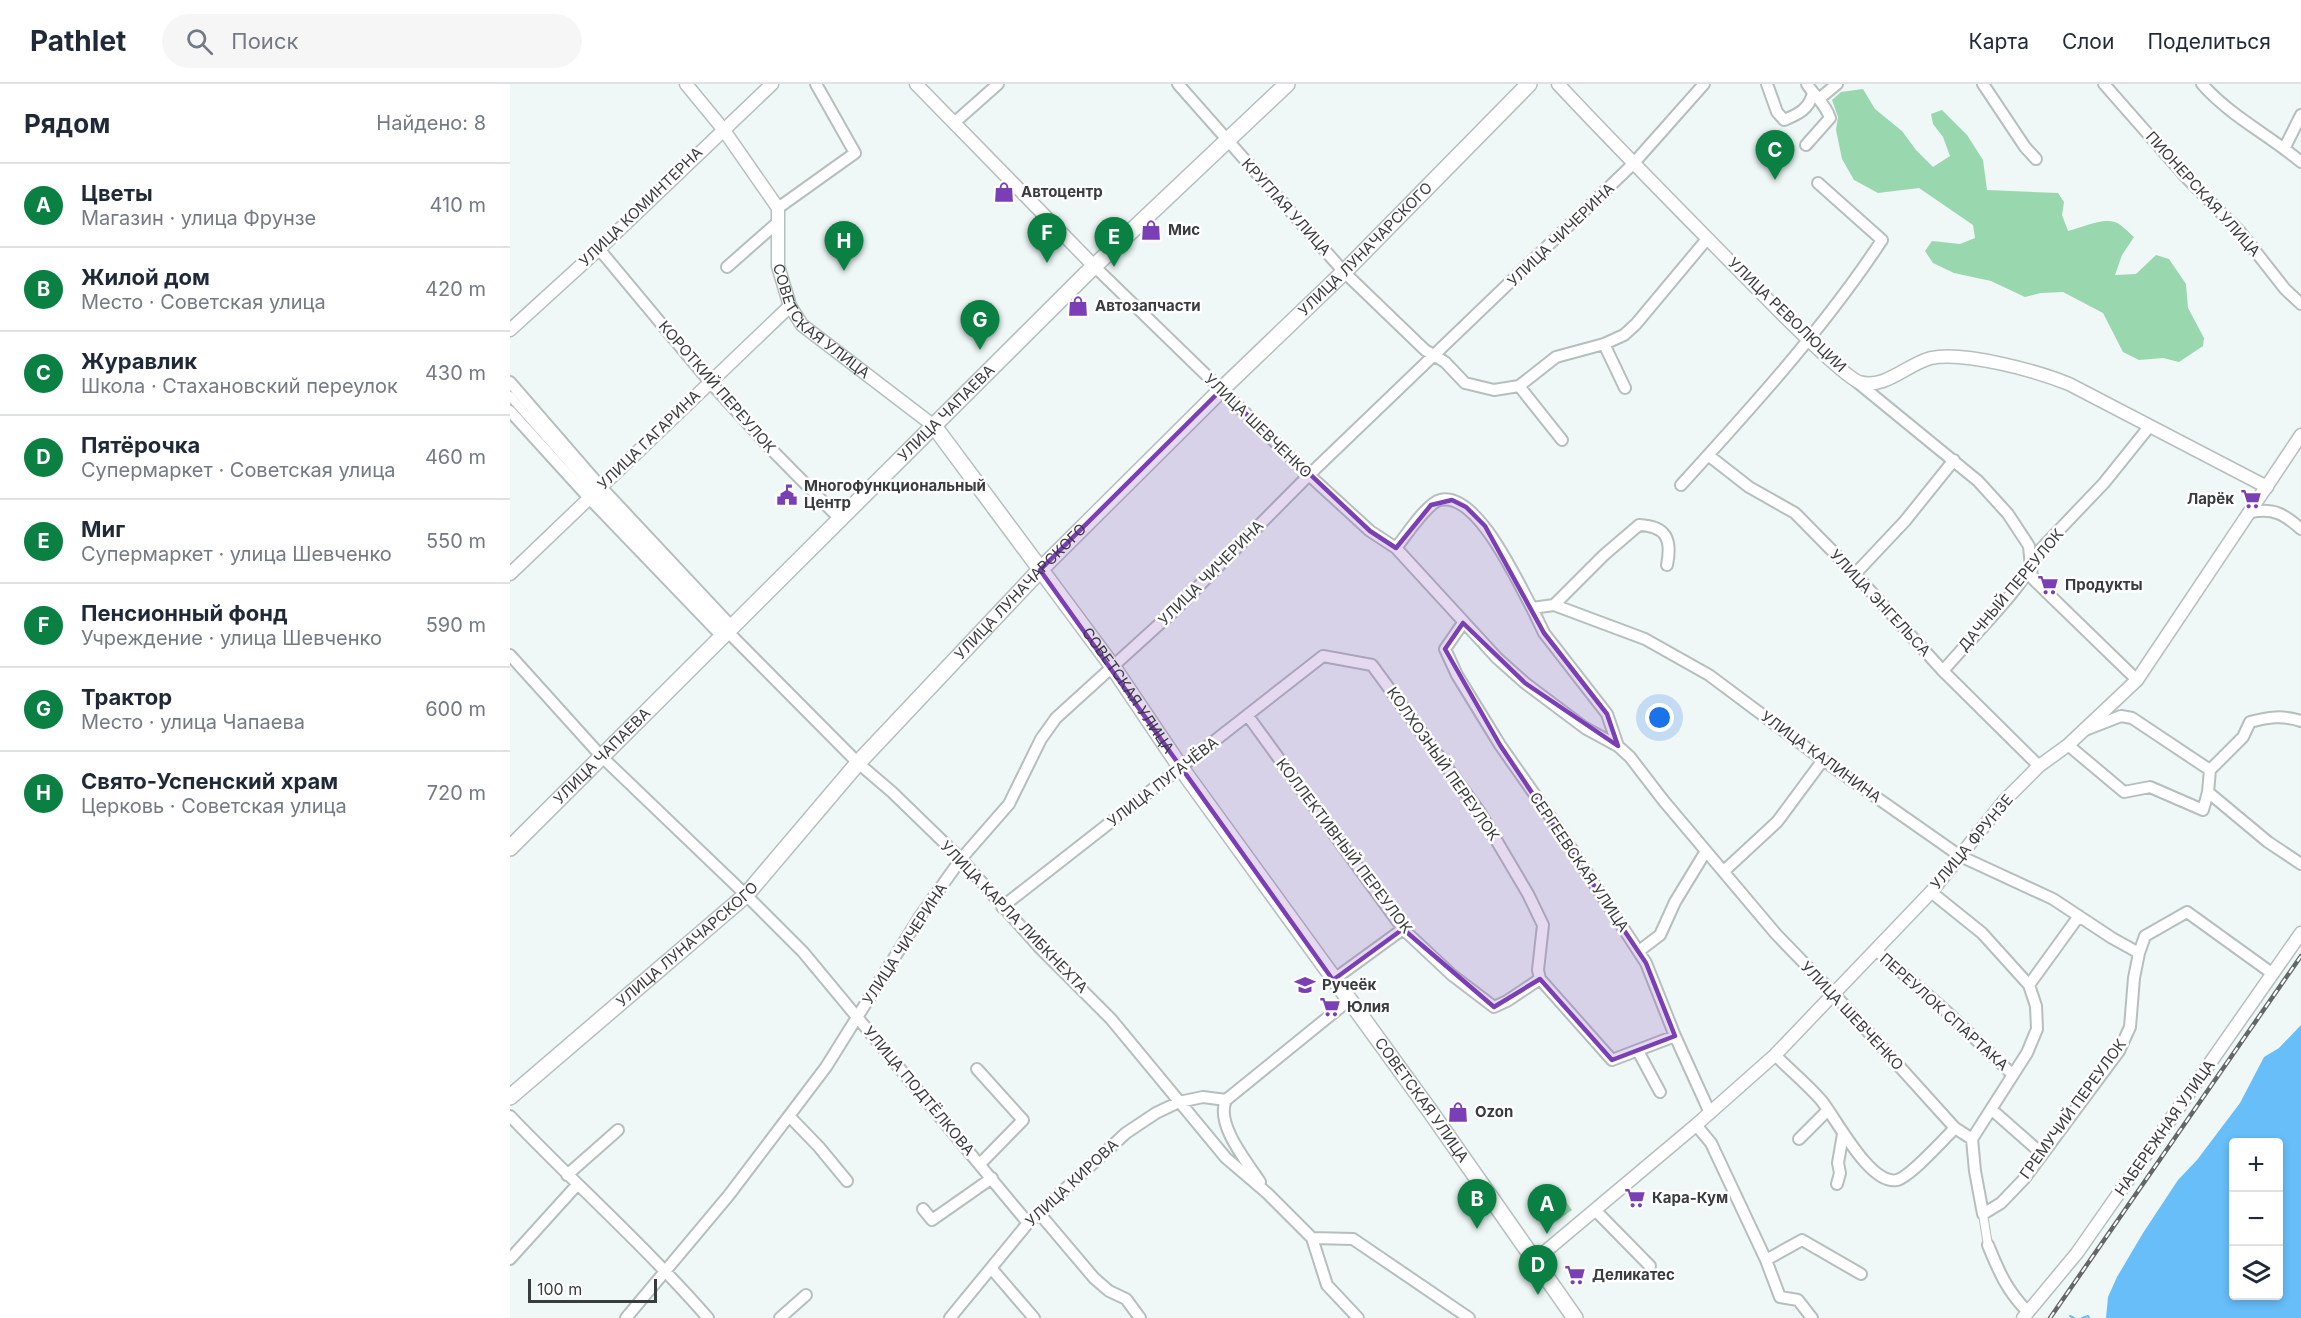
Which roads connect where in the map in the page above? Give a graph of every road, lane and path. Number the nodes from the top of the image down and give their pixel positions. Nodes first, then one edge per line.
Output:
1 (686, 84) edge
2 (772, 84) edge
3 (816, 84) edge
4 (916, 84) edge
5 (998, 84) edge
6 (1178, 84) edge
7 (1287, 84) edge
8 (1529, 84) edge
9 (1558, 84) edge
10 (1704, 84) edge
11 (1767, 84) edge
12 (1837, 84) edge
13 (2104, 84) edge
14 (2202, 84) edge
15 (1989, 86) edge
16 (1813, 92) edge
17 (2301, 115) edge
18 (954, 123) junction
19 (723, 129) junction
20 (1227, 142) junction
21 (1806, 145) dead end
22 (2285, 147) junction
23 (2036, 159) dead end
24 (2301, 162) edge
25 (1633, 164) junction
26 (1818, 183) dead end
27 (778, 208) junction
28 (777, 223) junction
29 (1707, 239) junction
30 (599, 249) junction
31 (1094, 266) junction
32 (728, 267) dead end
33 (1344, 272) junction
34 (2301, 304) edge
35 (790, 306) junction
36 (510, 330) edge
37 (1808, 339) junction
38 (1604, 344) junction
39 (1434, 357) junction
40 (709, 381) junction
41 (510, 382) edge
42 (1857, 382) junction
43 (1519, 386) junction
44 (1625, 388) dead end
45 (1221, 390) junction
46 (510, 396) edge
47 (510, 411) edge
48 (934, 426) junction
49 (2149, 427) junction
50 (2301, 435) edge
51 (1562, 440) dead end
52 (1708, 455) junction
53 (1953, 460) junction
54 (1309, 475) junction
55 (1681, 485) dead end
56 (2267, 487) junction
57 (595, 492) junction
58 (2251, 512) junction
59 (840, 520) junction
60 (2301, 529) edge
61 (1396, 548) junction
62 (1667, 565) dead end
63 (2031, 568) junction
64 (1040, 570) junction
65 (510, 574) edge
66 (1855, 574) junction
67 (1554, 605) junction
68 (1532, 608) junction
69 (1463, 623) junction
70 (728, 632) junction
71 (510, 655) edge
72 (1323, 656) joint
73 (1113, 666) junction
74 (1943, 671) junction
75 (2137, 680) junction
76 (1248, 716) junction
77 (2301, 721) edge
78 (2084, 730) junction
79 (2068, 745) junction
80 (1618, 746) junction
81 (602, 757) junction
82 (1823, 760) junction
83 (858, 762) junction
84 (2039, 766) junction
85 (1181, 768) junction
86 (2210, 770) junction
87 (2208, 792) junction
88 (510, 848) edge
89 (1706, 852) junction
90 (1960, 856) junction
91 (961, 860) junction
92 (2301, 864) edge
93 (1724, 871) junction
94 (1931, 892) junction
95 (746, 895) junction
96 (1002, 907) junction
97 (2079, 916) junction
98 (1403, 928) junction
99 (2301, 933) edge
100 (1639, 951) junction
101 (1877, 951) junction
102 (2139, 953) junction
103 (2273, 974) junction
104 (1540, 979) junction
105 (1334, 980) junction
106 (2029, 985) junction
107 (1834, 994) junction
108 (1348, 1001) junction
109 (858, 1018) junction
110 (1675, 1036) junction
111 (1638, 1051) junction
112 (1775, 1055) junction
113 (977, 1069) dead end
114 (2012, 1074) junction
115 (1660, 1092) dead end
116 (510, 1097) edge
117 (1226, 1100) junction
118 (1179, 1101) junction
119 (1828, 1110) junction
120 (1991, 1110) junction
121 (1710, 1113) junction
122 (510, 1116) edge
123 (790, 1117) junction
124 (1696, 1125) junction
125 (1955, 1128) junction
126 (618, 1130) dead end
127 (1844, 1134) junction
128 (1799, 1139) dead end
129 (1972, 1139) junction
130 (2041, 1153) junction
131 (980, 1164) junction
132 (567, 1175) junction
133 (992, 1178) junction
134 (847, 1181) dead end
135 (1837, 1184) dead end
136 (577, 1185) junction
137 (1267, 1193) junction
138 (923, 1209) dead end
139 (1595, 1210) junction
140 (1039, 1214) junction
141 (1983, 1214) junction
142 (1028, 1223) junction
143 (1312, 1238) junction
144 (1988, 1245) joint
145 (510, 1259) edge
146 (1766, 1260) junction
147 (1534, 1261) junction
148 (1650, 1266) dead end
149 (991, 1268) junction
150 (665, 1269) junction
151 (1861, 1274) dead end
152 (806, 1295) dead end
153 (2026, 1315) edge
154 (626, 1318) edge
155 (708, 1318) edge
156 (780, 1318) edge
157 (950, 1318) edge
158 (1034, 1318) edge
159 (1140, 1318) edge
160 (1358, 1318) edge
161 (1468, 1318) edge
162 (1575, 1318) edge
163 (1812, 1318) edge

1 - 19 street
2 - 19 street, УЛИЦА КОМИНТЕРНА
3 - 27 street
4 - 18 street, УЛИЦА ШЕВЧЕНКО
5 - 18 street
6 - 20 street, КРУГЛАЯ УЛИЦА
7 - 20 main road, УЛИЦА ЧАПАЕВА
8 - 33 main road, УЛИЦА ЛУНАЧАРСКОГО
9 - 25 street, УЛИЦА РЕВОЛЮЦИИ
10 - 25 street, УЛИЦА ЧИЧЕРИНА
11 - 16 street
12 - 16 street
13 - 34 street, ПИОНЕРСКАЯ УЛИЦА
14 - 22 street
15 - 23 street
16 - 21 street
17 - 22 street
18 - 31 street, УЛИЦА ШЕВЧЕНКО
19 - 27 street
19 - 30 street, УЛИЦА КОМИНТЕРНА
20 - 31 main road, УЛИЦА ЧАПАЕВА
20 - 33 street, КРУГЛАЯ УЛИЦА
22 - 24 street
25 - 29 street, УЛИЦА РЕВОЛЮЦИИ
25 - 39 street, УЛИЦА ЧИЧЕРИНА
26 - 37 street
27 - 28 street, СОВЕТСКАЯ УЛИЦА
28 - 32 street
28 - 35 street, СОВЕТСКАЯ УЛИЦА
29 - 37 street, УЛИЦА РЕВОЛЮЦИИ
29 - 38 street
30 - 36 street, УЛИЦА КОМИНТЕРНА
30 - 40 street, КОРОТКИЙ ПЕРЕУЛОК
31 - 45 street, УЛИЦА ШЕВЧЕНКО
31 - 48 main road, УЛИЦА ЧАПАЕВА
33 - 39 street, КРУГЛАЯ УЛИЦА
33 - 45 main road, УЛИЦА ЛУНАЧАРСКОГО
35 - 40 street, УЛИЦА ГАГАРИНА
35 - 48 street, СОВЕТСКАЯ УЛИЦА
37 - 42 street, УЛИЦА РЕВОЛЮЦИИ
37 - 52 street
38 - 43 street
38 - 44 street
39 - 43 street, КРУГЛАЯ УЛИЦА
39 - 54 street, УЛИЦА ЧИЧЕРИНА
40 - 57 street, УЛИЦА ГАГАРИНА
40 - 59 street, КОРОТКИЙ ПЕРЕУЛОК
41 - 57 street, УЛИЦА КАРЛА ЛИБКНЕХТА
42 - 49 street, УЛИЦА РЕВОЛЮЦИИ
42 - 53 street
43 - 51 street
45 - 54 street, УЛИЦА ШЕВЧЕНКО
45 - 64 main road, УЛИЦА ЛУНАЧАРСКОГО
46 - 57 street, УЛИЦА КАРЛА ЛИБКНЕХТА
47 - 57 street, УЛИЦА КАРЛА ЛИБКНЕХТА
48 - 59 main road, УЛИЦА ЧАПАЕВА
48 - 64 main road, СОВЕТСКАЯ УЛИЦА
49 - 56 street, УЛИЦА РЕВОЛЮЦИИ
49 - 63 street, ДАЧНЫЙ ПЕРЕУЛОК
50 - 56 street, УЛИЦА ФРУНЗЕ
52 - 55 street
52 - 66 street, УЛИЦА ЭНГЕЛЬСА
53 - 63 street
53 - 66 street
54 - 61 street, УЛИЦА ШЕВЧЕНКО
54 - 73 street, УЛИЦА ЧИЧЕРИНА
56 - 58 street, УЛИЦА ФРУНЗЕ
57 - 65 street, УЛИЦА ГАГАРИНА
57 - 70 street, УЛИЦА КАРЛА ЛИБКНЕХТА
57 - 70 street, УЛИЦА КАРЛА ЛИБКНЕХТА
58 - 60 street
58 - 75 street, УЛИЦА ФРУНЗЕ
59 - 70 main road, УЛИЦА ЧАПАЕВА
61 - 68 street
61 - 69 street, УЛИЦА ШЕВЧЕНКО
62 - 67 street
63 - 74 street, ДАЧНЫЙ ПЕРЕУЛОК
63 - 75 street
64 - 73 main road, СОВЕТСКАЯ УЛИЦА
64 - 83 main road, УЛИЦА ЛУНАЧАРСКОГО
66 - 74 street, УЛИЦА ЭНГЕЛЬСА
67 - 68 street, УЛИЦА КАЛИНИНА
67 - 82 street, УЛИЦА КАЛИНИНА
68 - 80 street, УЛИЦА ШЕВЧЕНКО
69 - 80 street, УЛИЦА ШЕВЧЕНКО
69 - 100 street, СЕРГЕЕВСКАЯ УЛИЦА
70 - 81 main road, УЛИЦА ЧАПАЕВА
70 - 83 street, УЛИЦА КАРЛА ЛИБКНЕХТА
71 - 81 street, УЛИЦА ПОДТЁЛКОВА
72 - 76 street, УЛИЦА ПУГАЧЁВА
72 - 104 street, КОЛХОЗНЫЙ ПЕРЕУЛОК
73 - 85 main road, СОВЕТСКАЯ УЛИЦА
73 - 91 street, УЛИЦА ЧИЧЕРИНА
74 - 84 street, УЛИЦА ЭНГЕЛЬСА
75 - 78 street, УЛИЦА ФРУНЗЕ
76 - 85 street, УЛИЦА ПУГАЧЁВА
76 - 98 street, КОЛЛЕКТИВНЫЙ ПЕРЕУЛОК
77 - 86 street
78 - 79 street, УЛИЦА ФРУНЗЕ
78 - 86 street
79 - 84 street, УЛИЦА ФРУНЗЕ
79 - 87 street
80 - 89 street, УЛИЦА ШЕВЧЕНКО
81 - 88 main road, УЛИЦА ЧАПАЕВА
81 - 95 street, УЛИЦА ПОДТЁЛКОВА
82 - 90 street, УЛИЦА КАЛИНИНА
82 - 93 street
83 - 91 street, УЛИЦА КАРЛА ЛИБКНЕХТА
83 - 95 main road, УЛИЦА ЛУНАЧАРСКОГО
84 - 90 street, УЛИЦА ФРУНЗЕ
85 - 96 street, УЛИЦА ПУГАЧЁВА
85 - 105 main road, СОВЕТСКАЯ УЛИЦА
86 - 87 street
87 - 92 street
89 - 93 street, УЛИЦА ШЕВЧЕНКО
89 - 100 street
90 - 94 street, УЛИЦА ФРУНЗЕ
90 - 97 street, УЛИЦА КАЛИНИНА
91 - 96 street, УЛИЦА КАРЛА ЛИБКНЕХТА
91 - 109 street, УЛИЦА ЧИЧЕРИНА
93 - 107 street, УЛИЦА ШЕВЧЕНКО
94 - 101 street, УЛИЦА ФРУНЗЕ
94 - 106 street
95 - 109 street, УЛИЦА ПОДТЁЛКОВА
95 - 116 main road, УЛИЦА ЛУНАЧАРСКОГО
96 - 118 street, УЛИЦА КАРЛА ЛИБКНЕХТА
97 - 102 street, УЛИЦА КАЛИНИНА
97 - 106 street
98 - 104 street, КОЛЛЕКТИВНЫЙ ПЕРЕУЛОК
98 - 105 street
99 - 103 street, НАБЕРЕЖНАЯ УЛИЦА
100 - 110 street, СЕРГЕЕВСКАЯ УЛИЦА
101 - 107 street, УЛИЦА ФРУНЗЕ
101 - 114 street, ПЕРЕУЛОК СПАРТАКА
102 - 103 street
102 - 130 street, ГРЕМУЧИЙ ПЕРЕУЛОК
103 - 153 street, НАБЕРЕЖНАЯ УЛИЦА
104 - 111 street
105 - 108 main road, СОВЕТСКАЯ УЛИЦА
106 - 114 street
107 - 112 street, УЛИЦА ФРУНЗЕ
107 - 125 street, УЛИЦА ШЕВЧЕНКО
108 - 117 street
108 - 147 main road, СОВЕТСКАЯ УЛИЦА
109 - 123 street, УЛИЦА ЧИЧЕРИНА
109 - 131 street, УЛИЦА ПОДТЁЛКОВА
110 - 111 street
110 - 121 street, СЕРГЕЕВСКАЯ УЛИЦА
111 - 115 street
112 - 119 street
112 - 121 street, УЛИЦА ФРУНЗЕ
113 - 131 street, УЛИЦА ПОДТЁЛКОВА
114 - 120 street
117 - 118 street, УЛИЦА КИРОВА
117 - 137 street
118 - 137 street, УЛИЦА КАРЛА ЛИБКНЕХТА
118 - 140 street, УЛИЦА КИРОВА
119 - 127 street
119 - 128 street
120 - 129 street
120 - 130 street
121 - 124 street, УЛИЦА ФРУНЗЕ
122 - 132 street
123 - 134 street
123 - 150 street, УЛИЦА ЧИЧЕРИНА
124 - 139 street, УЛИЦА ФРУНЗЕ
124 - 146 street
125 - 127 street
125 - 129 street, УЛИЦА ШЕВЧЕНКО
126 - 132 street
127 - 135 street
129 - 141 street
130 - 141 street, ГРЕМУЧИЙ ПЕРЕУЛОК
131 - 133 street, УЛИЦА ПОДТЁЛКОВА
132 - 136 street
133 - 138 street
133 - 142 street, УЛИЦА ПОДТЁЛКОВА
136 - 145 street
136 - 150 street
137 - 143 street, УЛИЦА КАРЛА ЛИБКНЕХТА
139 - 147 street, УЛИЦА ФРУНЗЕ
139 - 148 street
140 - 142 street, УЛИЦА КИРОВА
140 - 159 street
141 - 144 street
142 - 149 street, УЛИЦА КИРОВА
143 - 160 street, УЛИЦА КАРЛА ЛИБКНЕХТА
143 - 161 street
144 - 153 street
146 - 151 street
146 - 163 street
147 - 162 main road, СОВЕТСКАЯ УЛИЦА
149 - 157 street, УЛИЦА КИРОВА
149 - 158 street
150 - 154 street, УЛИЦА ЧИЧЕРИНА
150 - 155 street
152 - 156 street

